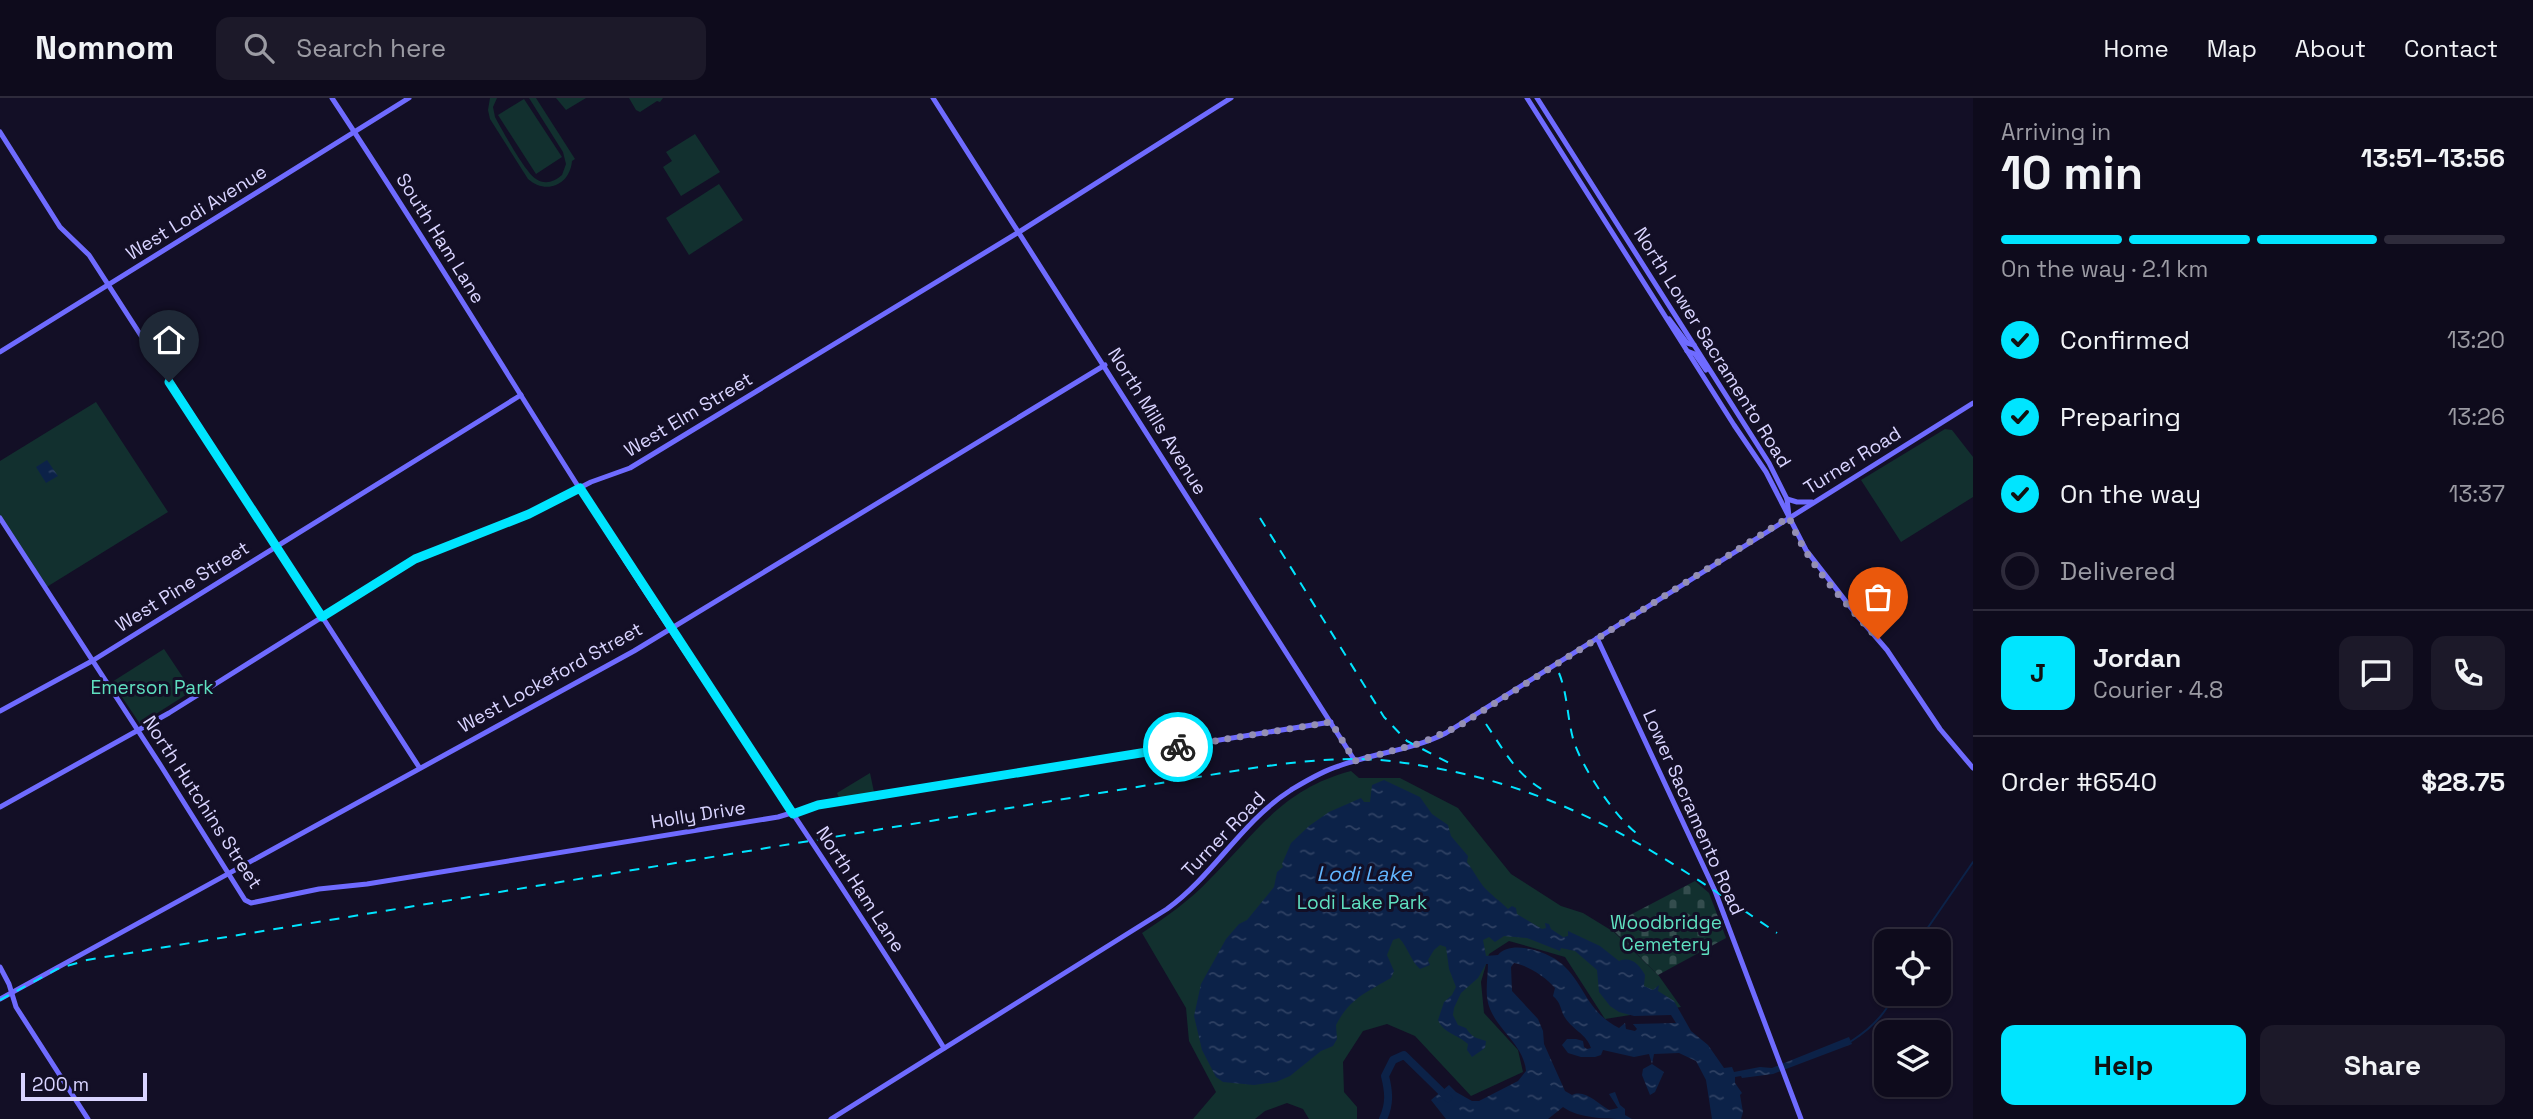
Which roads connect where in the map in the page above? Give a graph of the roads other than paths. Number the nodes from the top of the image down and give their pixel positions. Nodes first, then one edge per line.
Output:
1 (332, 98) edge
2 (408, 98) edge
3 (933, 98) edge
4 (1231, 98) edge
5 (1527, 98) edge
6 (1537, 98) edge
7 (0, 132) edge
8 (355, 132) junction
9 (1019, 232) junction
10 (108, 285) junction
11 (1666, 318) junction
12 (1694, 345) junction
13 (1687, 351) junction
14 (0, 352) edge
15 (1105, 365) junction
16 (1718, 382) junction
17 (521, 395) junction
18 (1973, 403) edge
19 (580, 488) junction
20 (1787, 499) junction
21 (1815, 502) junction
22 (1789, 517) junction
23 (0, 518) edge
24 (278, 546) junction
25 (322, 617) junction
26 (670, 629) junction
27 (1597, 638) junction
28 (92, 661) junction
29 (0, 711) edge
30 (1331, 722) junction
31 (138, 732) junction
32 (1355, 761) junction
33 (419, 767) junction
34 (1973, 768) edge
35 (0, 807) edge
36 (793, 814) junction
37 (228, 872) junction
38 (319, 889) joint
39 (0, 967) edge
40 (11, 993) junction
41 (0, 999) edge
42 (944, 1048) junction
43 (88, 1119) edge
44 (831, 1119) edge
45 (1801, 1119) edge

1 - 8 street, South Ham Lane
2 - 8 street, West Lodi Avenue
3 - 9 street, North Mills Avenue
4 - 9 street, West Elm Street
5 - 11 street, North Lower Sacramento Road
6 - 12 street, North Lower Sacramento Road
7 - 10 street
8 - 10 street, West Lodi Avenue
8 - 17 street, South Ham Lane
9 - 15 street, North Mills Avenue
9 - 19 street, West Elm Street
10 - 14 street, West Lodi Avenue
10 - 24 street
11 - 12 street
11 - 13 street, North Lower Sacramento Road
12 - 16 street, North Lower Sacramento Road
13 - 16 street
13 - 22 street, North Lower Sacramento Road
15 - 26 street, West Lockeford Street
15 - 30 street, North Mills Avenue
16 - 20 street, North Lower Sacramento Road
17 - 19 street, North Ham Lane
17 - 24 street, West Pine Street
18 - 21 street, Turner Road
19 - 25 street, West Elm Street
19 - 26 street, North Ham Lane
20 - 21 street
20 - 22 street, North Lower Sacramento Road
21 - 22 street, Turner Road
22 - 27 street, Turner Road
22 - 34 street
23 - 28 street, North Hutchins Street
24 - 25 street
24 - 28 street, West Pine Street
25 - 31 street, West Elm Street
25 - 33 street
26 - 33 street, West Lockeford Street
26 - 36 street, North Ham Lane
27 - 32 street, Turner Road
27 - 45 street, Lower Sacramento Road
28 - 29 street, West Pine Street
28 - 31 street, North Hutchins Street
30 - 32 street, North Mills Avenue
30 - 36 street, Holly Drive
31 - 35 street, West Elm Street
31 - 37 street, North Hutchins Street
32 - 42 street, Turner Road
33 - 37 street, West Lockeford Street
36 - 38 street, Holly Drive
36 - 42 street, North Ham Lane
37 - 38 street, North Hutchins Street
37 - 40 street, West Lockeford Street
39 - 40 street
40 - 41 street, West Lockeford Street
40 - 43 street
42 - 44 street, Turner Road

